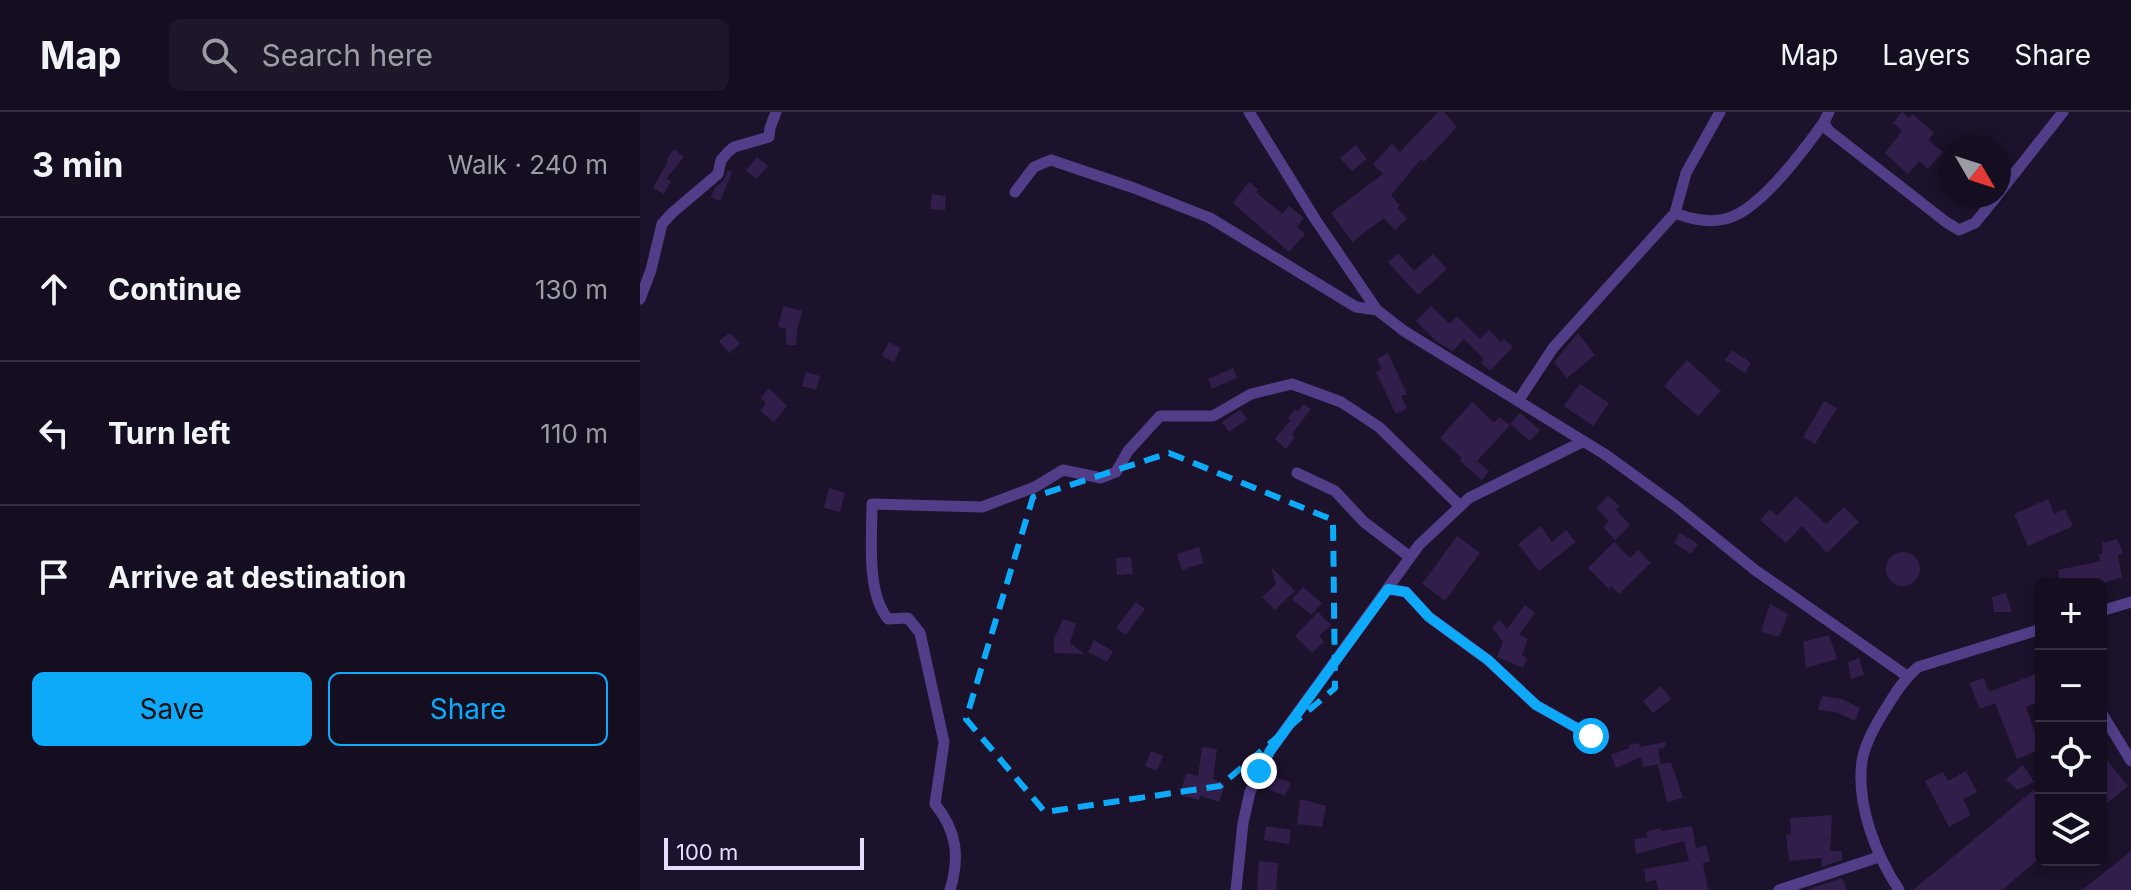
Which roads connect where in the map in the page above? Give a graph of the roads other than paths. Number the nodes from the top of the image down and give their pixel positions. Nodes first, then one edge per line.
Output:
1 (776, 112) edge
2 (1249, 112) edge
3 (1720, 112) edge
4 (2063, 112) edge
5 (1827, 117) edge
6 (2011, 178) edge
7 (1015, 192) dead end
8 (1987, 208) edge
9 (1675, 213) junction
10 (640, 299) edge
11 (1377, 310) junction
12 (1518, 401) junction
13 (1582, 442) junction
14 (1297, 473) dead end
15 (1460, 506) junction
16 (1410, 557) junction
17 (1388, 589) junction
18 (2131, 602) edge
19 (2107, 609) edge
20 (2035, 631) edge
21 (1907, 676) junction
22 (2107, 722) edge
23 (1591, 736) dead end
24 (2131, 761) edge
25 (1879, 857) junction
26 (950, 890) edge
27 (1236, 890) edge
28 (1779, 890) edge
29 (1899, 890) edge

1 - 10 street
2 - 11 street
3 - 9 street
4 - 6 street
5 - 8 street
5 - 9 street
7 - 11 street
9 - 12 street
11 - 12 street
12 - 13 street
13 - 15 street
13 - 21 street
14 - 16 street
15 - 16 street
15 - 26 street
16 - 17 street
17 - 23 street
17 - 27 street
18 - 19 street
20 - 21 street
21 - 25 street
22 - 24 street
25 - 28 street
25 - 29 street

